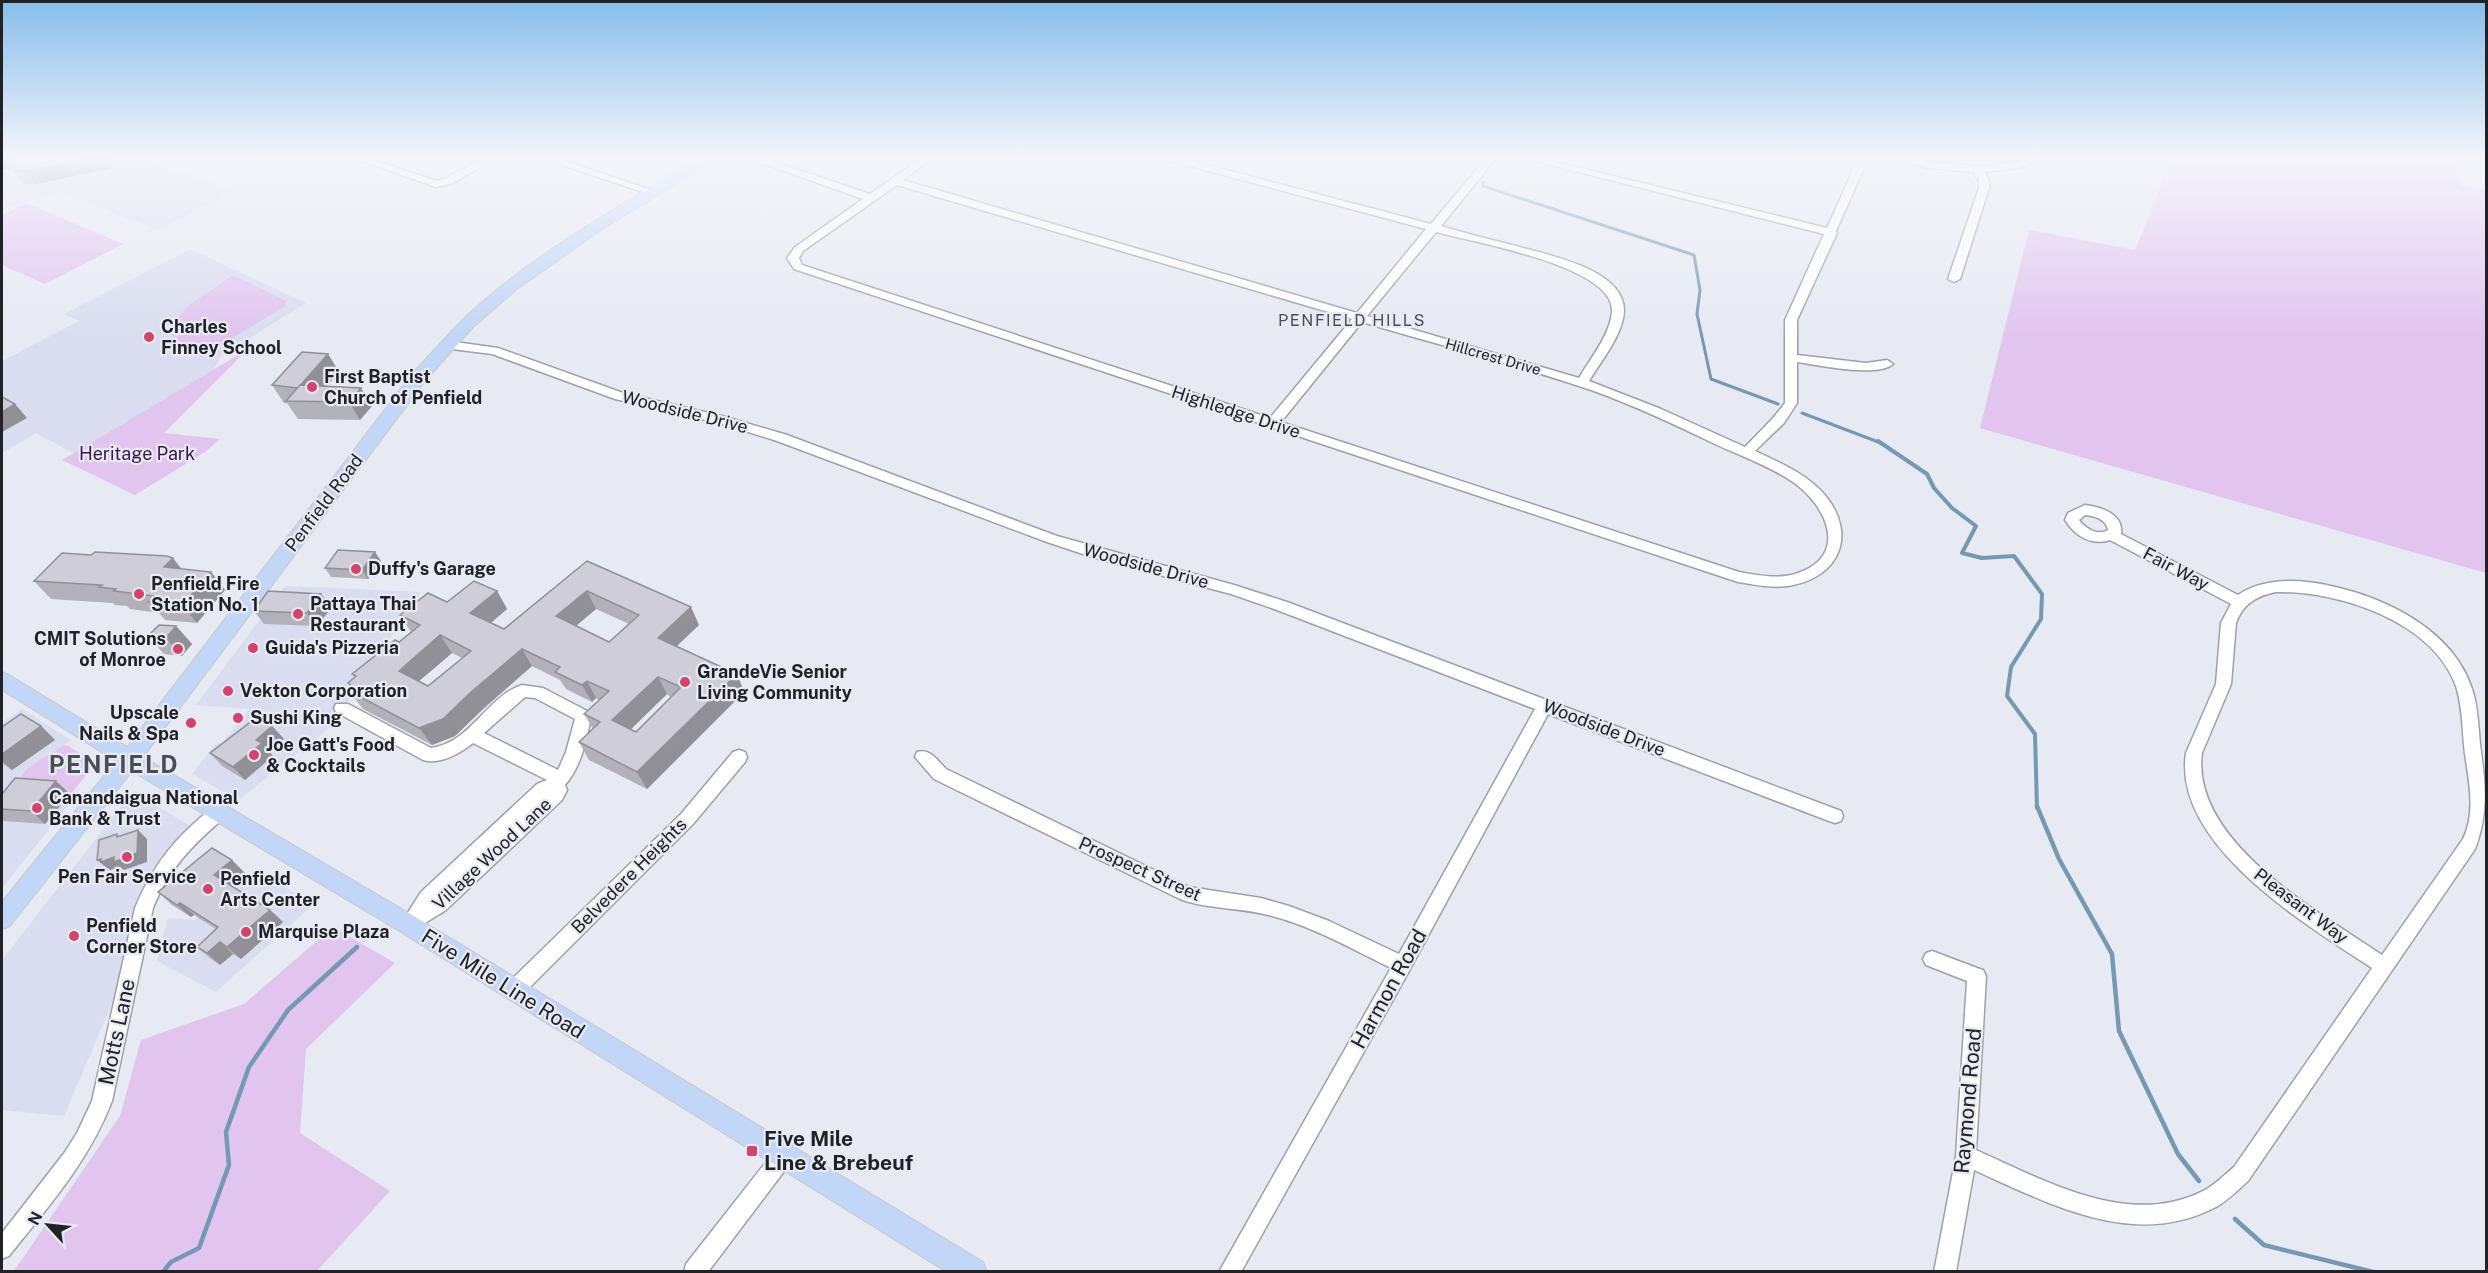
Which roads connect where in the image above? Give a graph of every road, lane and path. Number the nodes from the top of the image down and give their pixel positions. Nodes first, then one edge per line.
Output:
1 (615, 216) edge
2 (846, 216) edge
3 (1015, 216) edge
4 (1390, 216) edge
5 (1443, 216) edge
6 (1765, 216) edge
7 (1839, 216) edge
8 (1975, 216) edge
9 (1434, 228) junction
10 (1832, 233) junction
11 (1954, 279) dead end
12 (1359, 318) junction
13 (448, 345) junction
14 (1791, 358) junction
15 (1887, 364) dead end
16 (1582, 382) junction
17 (1272, 424) junction
18 (1746, 453) junction
19 (2112, 536) dead end
20 (1834, 543) joint
21 (2239, 602) junction
22 (2, 680) edge
23 (1545, 705) junction
24 (342, 708) dead end
25 (471, 734) junction
26 (739, 757) dead end
27 (923, 757) dead end
28 (130, 759) junction
29 (558, 782) junction
30 (218, 813) junction
31 (1835, 816) dead end
32 (2, 919) edge
33 (409, 926) junction
34 (1932, 959) dead end
35 (1403, 964) junction
36 (2384, 966) junction
37 (514, 990) junction
38 (784, 1155) junction
39 (1966, 1156) junction
40 (2, 1250) edge
41 (694, 1272) edge
42 (973, 1272) edge
43 (1229, 1272) edge
44 (1945, 1272) edge

1 - 13 main road, Penfield Road
2 - 17 street, Highledge Drive
3 - 12 street, Hillcrest Drive
4 - 9 street
5 - 9 street
6 - 10 street
7 - 10 street
8 - 11 street
9 - 12 street
9 - 16 street
10 - 14 street
12 - 16 street, Hillcrest Drive
12 - 17 street
13 - 23 street, Woodside Drive
13 - 28 main road, Penfield Road
14 - 15 street
14 - 18 street
16 - 18 street, Hillcrest Drive
17 - 20 street, Highledge Drive
18 - 20 street, Hillcrest Drive
19 - 21 street, Fair Way
21 - 36 street, Pleasant Way
21 - 36 street
22 - 28 main road, Five Mile Line Road
23 - 31 street, Woodside Drive
23 - 35 street, Harmon Road
24 - 25 street, Village Wood Lane
25 - 29 street, Village Wood Lane
25 - 29 street, Village Wood Lane
26 - 37 street, Belvedere Heights
27 - 35 street, Prospect Street
28 - 30 main road, Five Mile Line Road
28 - 32 main road, Penfield Road
29 - 33 street, Village Wood Lane
30 - 33 main road, Five Mile Line Road
30 - 40 street, Motts Lane
33 - 37 main road, Five Mile Line Road
34 - 39 street, Raymond Road
35 - 43 street, Harmon Road
36 - 39 street
37 - 38 main road, Five Mile Line Road
38 - 41 street
38 - 42 main road, Five Mile Line Road
39 - 44 street, Raymond Road

